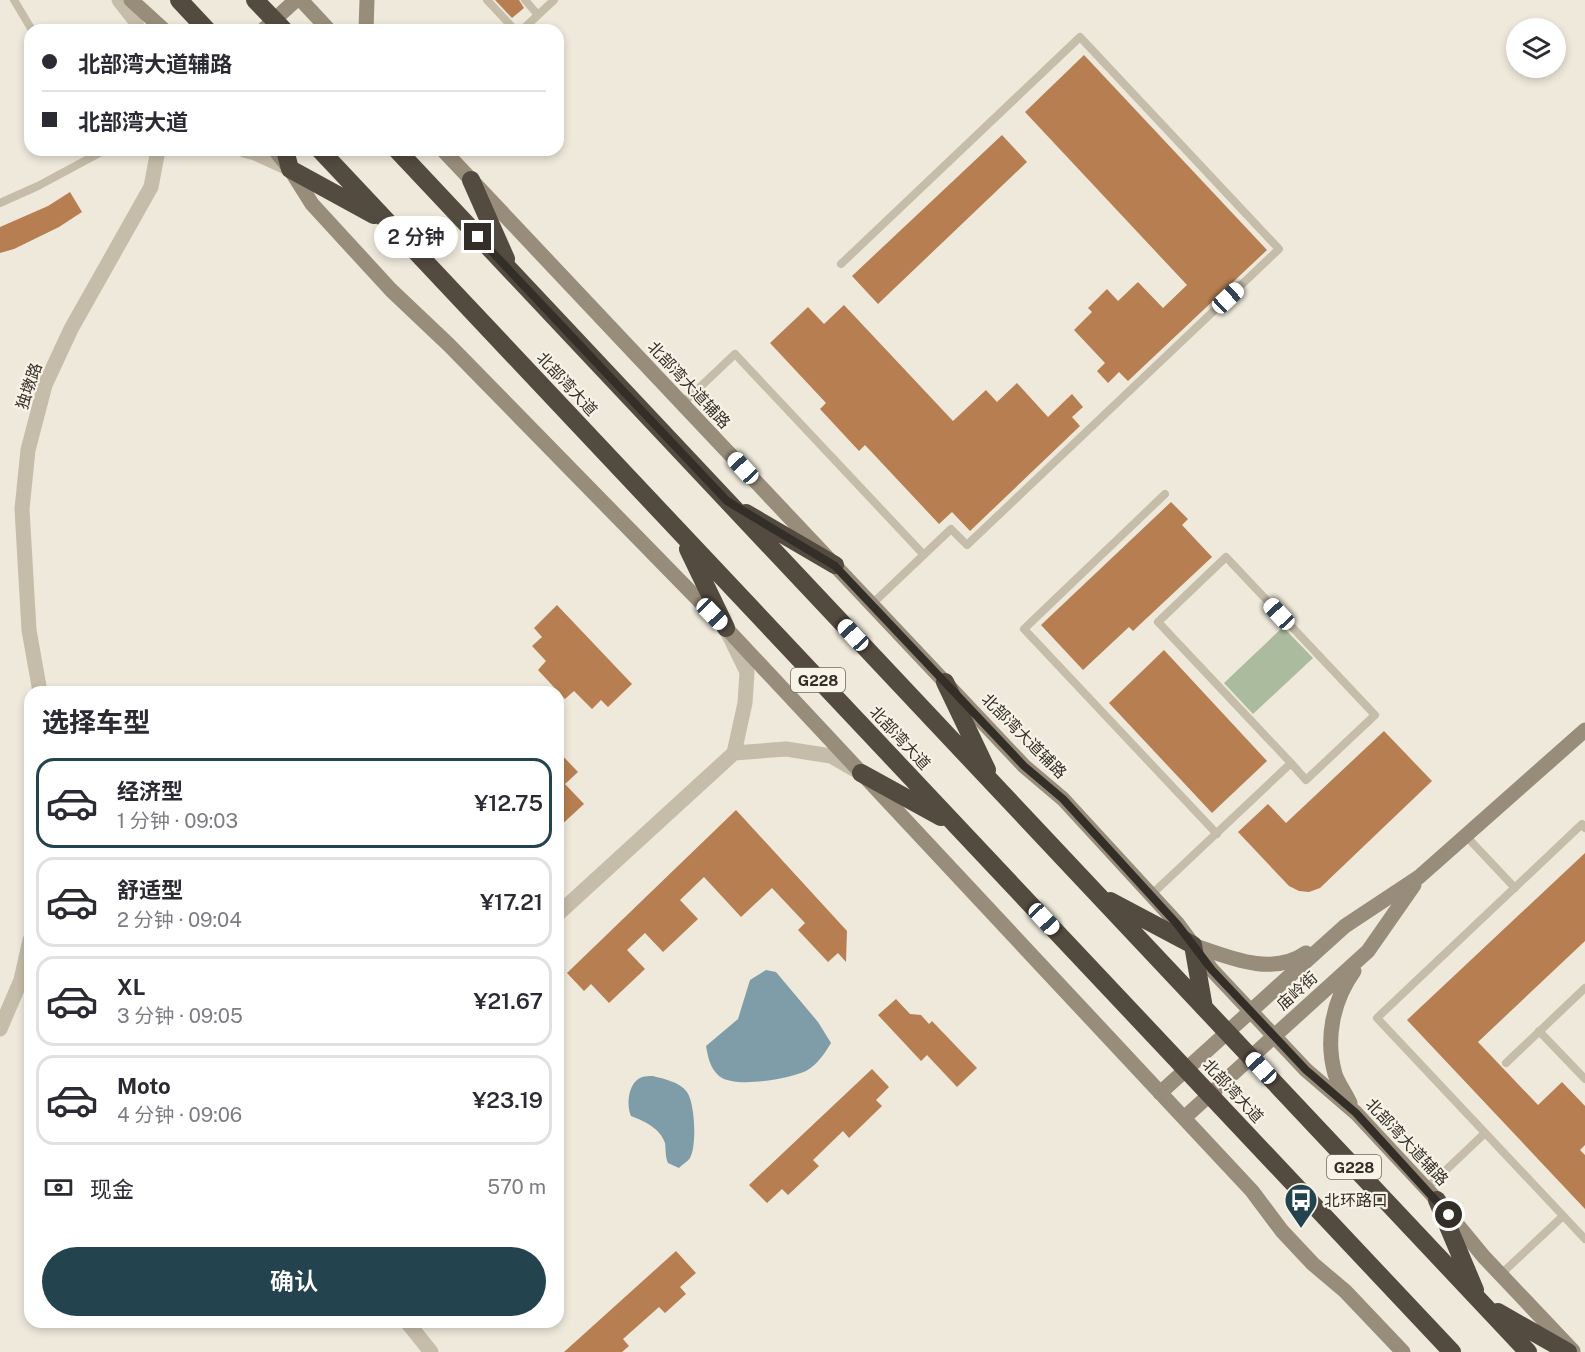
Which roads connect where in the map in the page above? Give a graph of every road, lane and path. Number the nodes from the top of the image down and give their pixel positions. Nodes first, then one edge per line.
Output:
1 (14, 0) edge
2 (120, 0) edge
3 (131, 0) edge
4 (179, 0) edge
5 (255, 0) edge
6 (296, 0) edge
7 (301, 0) edge
8 (367, 0) edge
9 (487, 0) edge
10 (525, 0) edge
11 (554, 0) edge
12 (538, 15) junction
13 (28, 24) edge
14 (136, 24) edge
15 (157, 24) edge
16 (201, 24) edge
17 (271, 24) edge
18 (276, 24) edge
19 (323, 24) edge
20 (366, 24) edge
21 (509, 24) edge
22 (528, 24) edge
23 (94, 156) edge
24 (157, 156) edge
25 (262, 156) edge
26 (280, 156) edge
27 (287, 156) edge
28 (326, 156) edge
29 (403, 156) edge
30 (449, 156) edge
31 (290, 169) junction
32 (471, 180) junction
33 (0, 203) edge
34 (389, 223) junction
35 (841, 264) dead end
36 (511, 272) junction
37 (682, 404) junction
38 (1166, 495) dead end
39 (727, 501) junction
40 (681, 533) junction
41 (924, 555) junction
42 (835, 566) junction
43 (872, 604) junction
44 (726, 628) junction
45 (945, 682) junction
46 (39, 686) edge
47 (1585, 730) edge
48 (734, 753) junction
49 (1290, 764) junction
50 (861, 773) junction
51 (995, 785) junction
52 (956, 826) junction
53 (1585, 828) edge
54 (1217, 834) junction
55 (1466, 836) junction
56 (1419, 877) junction
57 (1515, 888) junction
58 (1098, 894) junction
59 (1151, 895) junction
60 (564, 909) edge
61 (1345, 926) junction
62 (1193, 945) junction
63 (1368, 951) junction
64 (24, 984) edge
65 (1585, 988) edge
66 (1204, 1008) junction
67 (1251, 1011) junction
68 (0, 1029) edge
69 (1539, 1031) junction
70 (1227, 1032) junction
71 (1274, 1036) junction
72 (1250, 1057) junction
73 (1506, 1063) dead end
74 (1186, 1070) junction
75 (1585, 1079) edge
76 (1160, 1093) junction
77 (1209, 1095) junction
78 (1356, 1113) junction
79 (1184, 1118) junction
80 (1485, 1133) junction
81 (1432, 1194) junction
82 (1563, 1216) junction
83 (1585, 1239) edge
84 (1500, 1275) junction
85 (1480, 1301) junction
86 (412, 1328) edge
87 (431, 1352) edge
88 (1402, 1352) edge
89 (1451, 1352) edge
90 (1528, 1352) edge
91 (1568, 1352) edge
92 (1573, 1352) edge

1 - 13 lane
2 - 14 street
3 - 15 main road
4 - 16 highway
5 - 17 highway
6 - 18 main road
7 - 19 main road
8 - 20 main road
9 - 21 lane
10 - 12 lane
11 - 12 lane
12 - 22 lane
23 - 33 lane
24 - 46 street, 独墩路
25 - 31 street
26 - 31 main road
27 - 31 highway
28 - 34 highway, 北部湾大道 / G228
29 - 36 highway, G228
30 - 32 main road, 北部湾大道辅路
31 - 34 highway
31 - 44 main road
32 - 36 highway
32 - 37 main road, 北部湾大道辅路
34 - 40 highway, 北部湾大道 / G228
35 - 41 lane
36 - 39 highway, G228
37 - 41 lane
37 - 42 main road, 北部湾大道辅路
38 - 54 lane
39 - 42 highway
39 - 51 highway, G228
40 - 44 highway
40 - 52 highway, 北部湾大道 / G228
41 - 43 lane
42 - 43 main road, 北部湾大道辅路
43 - 45 main road, 北部湾大道辅路
44 - 48 street
44 - 50 main road
45 - 51 highway
45 - 59 main road, 北部湾大道辅路
47 - 55 main road, 庙岭街
48 - 50 street
48 - 60 street
49 - 49 lane
49 - 54 lane
50 - 52 highway
50 - 76 main road
51 - 58 highway, G228
52 - 74 highway, 北部湾大道 / G228
53 - 57 lane
54 - 59 lane
55 - 56 main road, 庙岭街
55 - 57 lane
56 - 61 main road, 庙岭街
56 - 63 main road, 庙岭街
57 - 80 lane
58 - 62 highway
58 - 66 highway, G228
59 - 62 main road, 北部湾大道辅路
61 - 62 main road
61 - 67 main road, 庙岭街
62 - 66 highway
62 - 67 main road, 北部湾大道辅路
63 - 71 main road, 庙岭街
63 - 78 main road
64 - 68 street
65 - 69 lane
66 - 70 highway, G228
67 - 70 main road, 庙岭街
67 - 71 main road, 北部湾大道辅路
69 - 73 lane
69 - 75 lane
70 - 72 highway, G228
70 - 74 main road, 庙岭街
71 - 72 main road, 庙岭街
71 - 78 main road, 北部湾大道辅路
72 - 77 main road, 庙岭街
72 - 85 highway, G228
74 - 76 main road, 庙岭街
74 - 77 highway, 北部湾大道 / G228
76 - 79 main road
77 - 79 main road, 庙岭街
77 - 89 highway, 北部湾大道 / G228
78 - 81 main road, 北部湾大道辅路
79 - 88 main road
80 - 81 lane
80 - 82 lane
81 - 84 main road, 北部湾大道辅路
81 - 85 highway
82 - 83 lane
82 - 84 lane
84 - 92 main road, 北部湾大道辅路
85 - 90 highway, G228
85 - 91 highway
86 - 87 street

